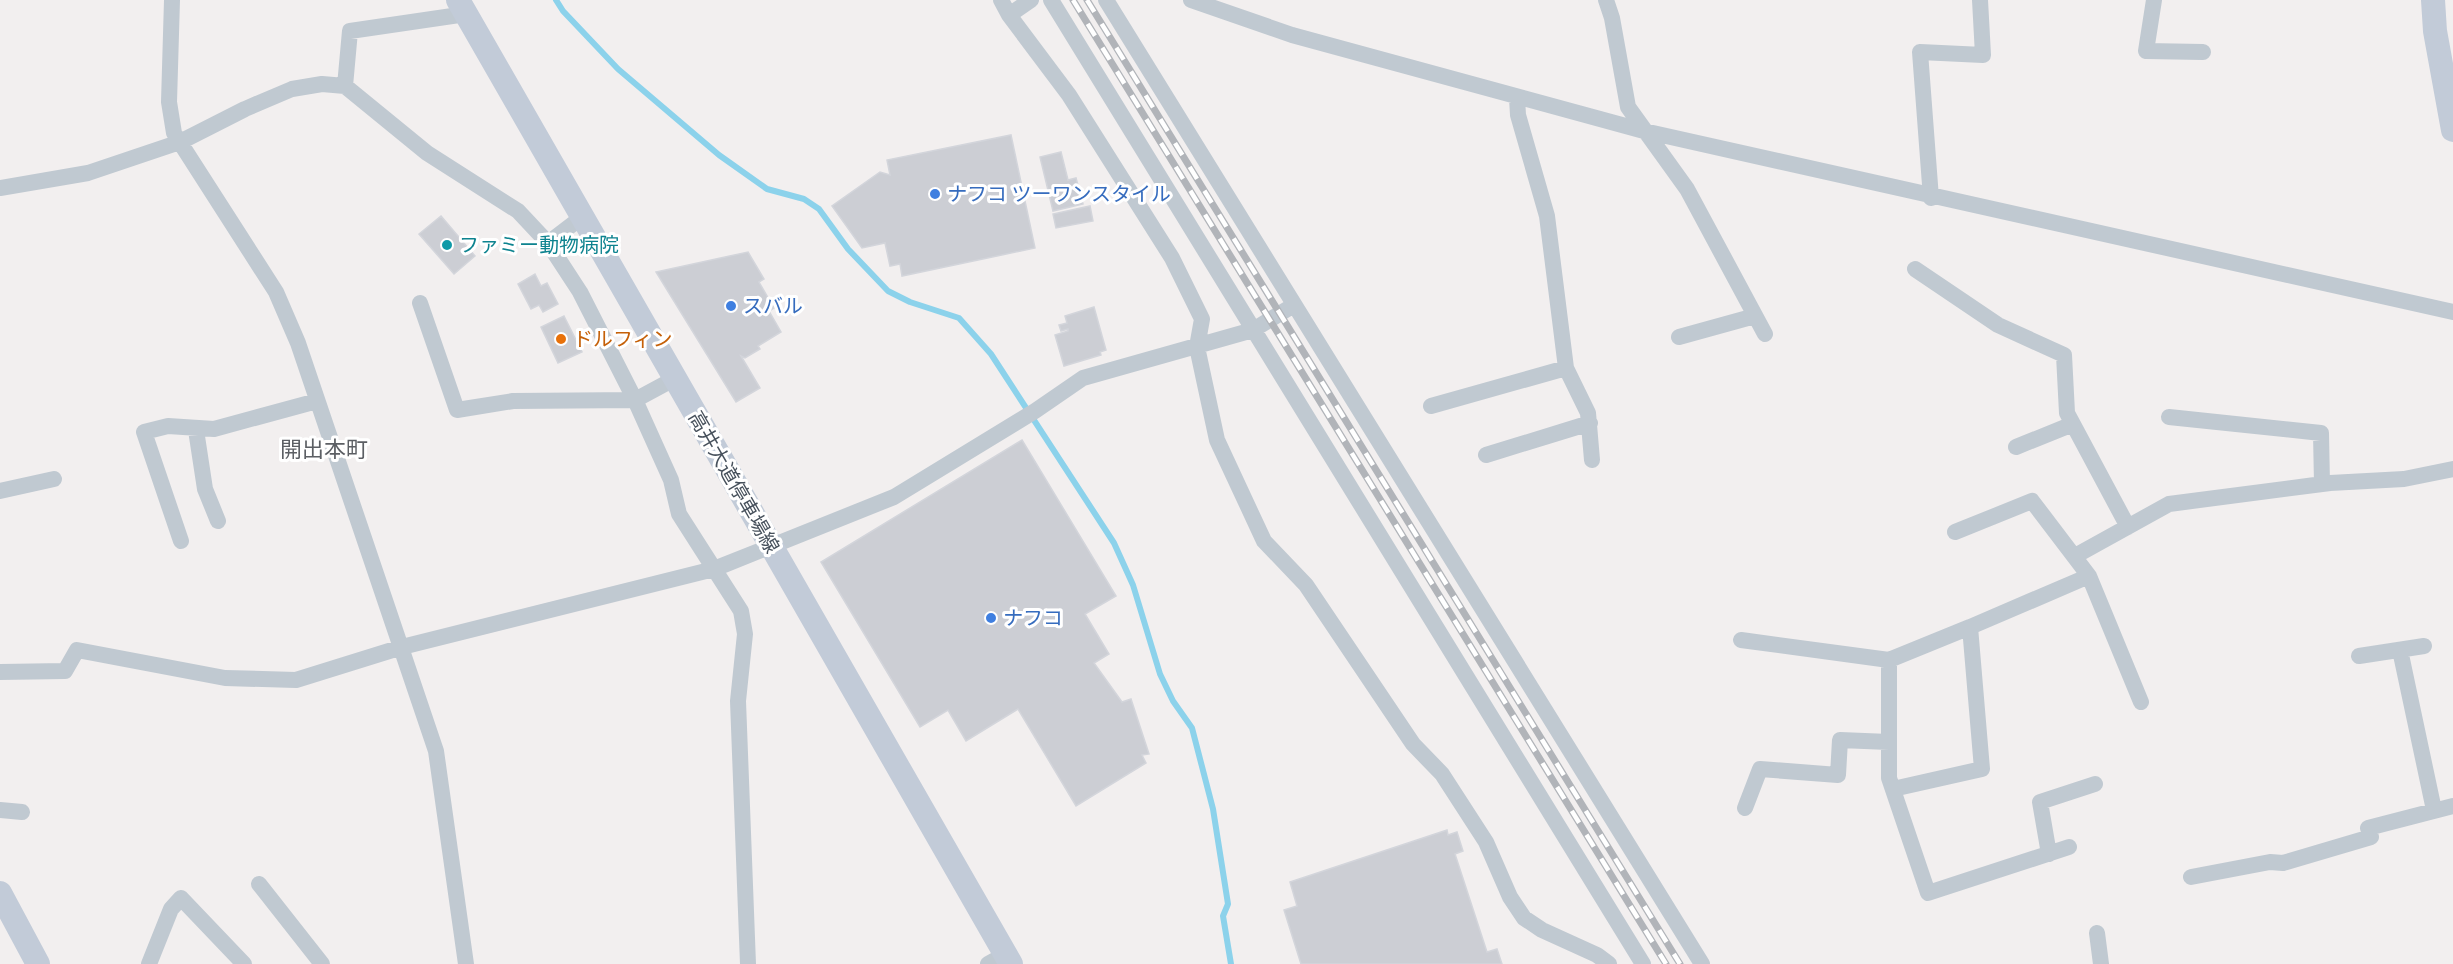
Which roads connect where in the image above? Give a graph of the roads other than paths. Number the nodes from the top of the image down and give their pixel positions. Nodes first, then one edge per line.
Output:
1 (172, 0) edge
2 (1001, 0) edge
3 (1031, 0) edge
4 (1051, 0) edge
5 (1106, 0) edge
6 (1191, 0) edge
7 (1606, 0) edge
8 (1980, 0) edge
9 (2154, 0) edge
10 (2433, 0) edge
11 (462, 7) edge
12 (1009, 15) junction
13 (2203, 51) dead end
14 (345, 86) junction
15 (1517, 98) junction
16 (2453, 130) edge
17 (1644, 131) junction
18 (180, 142) junction
19 (0, 188) edge
20 (1931, 198) junction
21 (582, 217) junction
22 (548, 243) junction
23 (1915, 269) dead end
24 (420, 303) dead end
25 (1294, 305) junction
26 (2453, 312) edge
27 (1755, 315) junction
28 (1253, 330) junction
29 (1765, 334) dead end
30 (1679, 337) dead end
31 (1197, 347) junction
32 (1566, 368) junction
33 (674, 379) junction
34 (635, 400) junction
35 (317, 401) junction
36 (1431, 406) dead end
37 (2169, 417) dead end
38 (1590, 423) junction
39 (2073, 424) junction
40 (195, 430) junction
41 (2016, 447) dead end
42 (1486, 454) dead end
43 (1592, 460) dead end
44 (2453, 469) edge
45 (54, 479) dead end
46 (2322, 484) junction
47 (0, 491) edge
48 (219, 521) dead end
49 (2128, 527) junction
50 (1955, 532) dead end
51 (181, 541) dead end
52 (771, 546) junction
53 (2075, 556) junction
54 (714, 569) junction
55 (2089, 576) junction
56 (1970, 627) junction
57 (1741, 640) dead end
58 (2424, 646) dead end
59 (402, 647) junction
60 (2400, 650) junction
61 (2359, 656) dead end
62 (1889, 660) junction
63 (0, 672) edge
64 (2141, 702) dead end
65 (1889, 742) junction
66 (2095, 784) dead end
67 (1893, 789) junction
68 (2453, 806) edge
69 (1745, 808) dead end
70 (0, 810) edge
71 (2434, 810) junction
72 (22, 812) dead end
73 (2069, 847) dead end
74 (2049, 854) junction
75 (2191, 877) dead end
76 (259, 884) dead end
77 (0, 893) edge
78 (2097, 933) dead end
79 (1002, 961) edge
80 (38, 964) edge
81 (149, 964) edge
82 (244, 964) edge
83 (322, 964) edge
84 (466, 964) edge
85 (748, 964) edge
86 (1609, 964) edge
87 (1643, 964) edge
88 (1702, 964) edge
89 (2101, 964) edge

1 - 18 street
2 - 12 street
3 - 12 street
4 - 28 street
5 - 25 street
6 - 15 street
7 - 17 street
8 - 20 street
9 - 13 street
10 - 16 main road
11 - 14 street
11 - 21 main road, 高井大道停車場線
12 - 31 street
14 - 18 street
14 - 22 street
15 - 17 street
15 - 32 street
17 - 20 street
17 - 27 street
18 - 19 street
18 - 35 street
20 - 26 street
21 - 22 street
21 - 33 main road, 高井大道停車場線
22 - 34 street
23 - 39 street
24 - 34 street
25 - 28 street
25 - 88 street
27 - 29 street
27 - 30 street
28 - 31 street
28 - 87 street
31 - 52 street
31 - 86 street
32 - 36 street
32 - 38 street
33 - 34 street
33 - 52 main road, 高井大道停車場線
34 - 54 street
35 - 40 street
35 - 59 street
37 - 46 street
38 - 42 street
38 - 43 street
39 - 41 street
39 - 49 street
40 - 48 street
40 - 51 street
44 - 46 street
45 - 47 street
46 - 49 street
49 - 53 street
50 - 53 street
52 - 54 street
52 - 79 main road, 高井大道停車場線
53 - 55 street
54 - 59 street
54 - 85 street
55 - 56 street
55 - 64 street
56 - 62 street
56 - 67 street
57 - 62 street
58 - 60 street
59 - 63 street
59 - 84 street
60 - 61 street
60 - 71 street
62 - 65 street
65 - 67 street
65 - 69 street
66 - 74 street
67 - 74 street
68 - 71 street
70 - 72 street
71 - 75 street
73 - 74 street
76 - 83 street
77 - 80 main road
78 - 89 street
81 - 82 street

